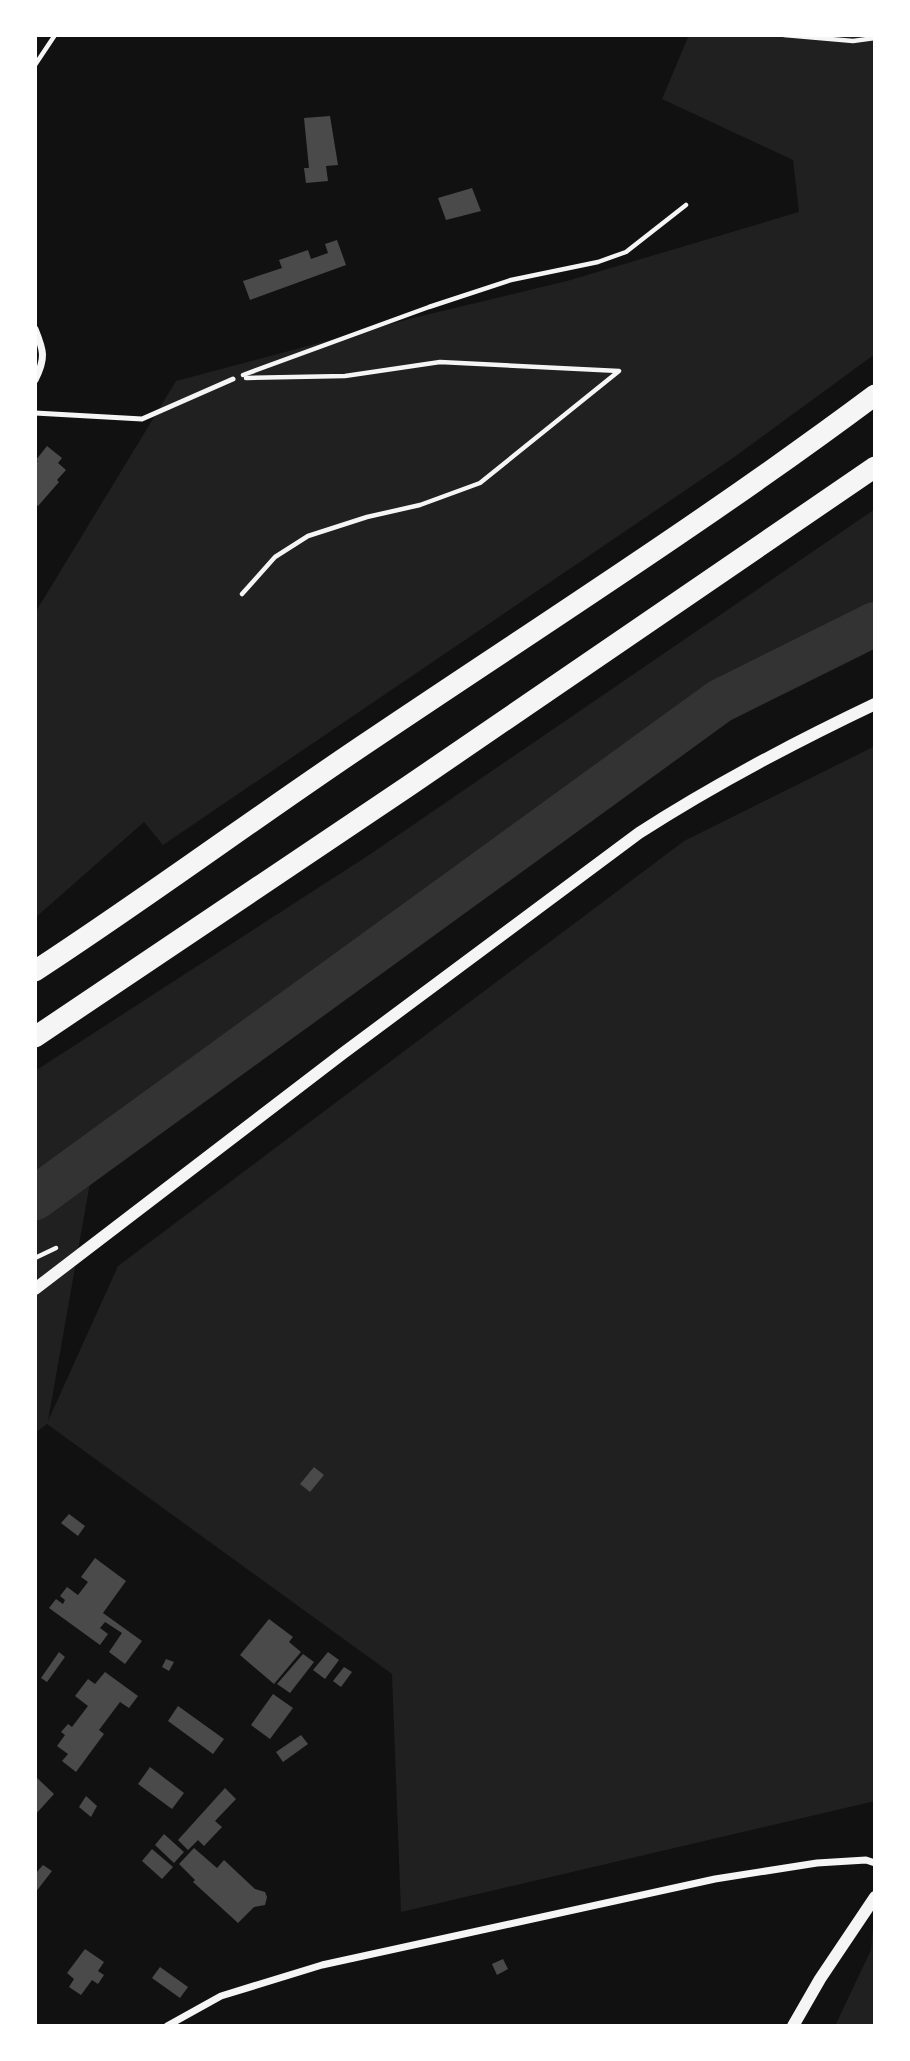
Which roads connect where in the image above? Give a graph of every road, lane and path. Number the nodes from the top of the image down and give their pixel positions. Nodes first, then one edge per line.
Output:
1 (55, 35) edge
2 (784, 35) edge
3 (875, 38) edge
4 (35, 65) edge
5 (686, 205) dead end
6 (35, 329) edge
7 (35, 349) edge
8 (44, 351) junction
9 (233, 379) junction
10 (35, 380) edge
11 (875, 394) edge
12 (35, 413) edge
13 (875, 467) edge
14 (242, 594) dead end
15 (875, 704) edge
16 (35, 971) edge
17 (35, 1037) edge
18 (35, 1289) edge
19 (875, 1863) edge
20 (875, 1897) edge
21 (167, 2026) edge
22 (793, 2026) edge

1 - 4 path
2 - 3 path
5 - 9 path
6 - 8 street
7 - 8 street
8 - 10 street
9 - 12 lane
9 - 14 path
11 - 16 highway
13 - 17 highway
15 - 18 street
19 - 21 street
20 - 22 street

